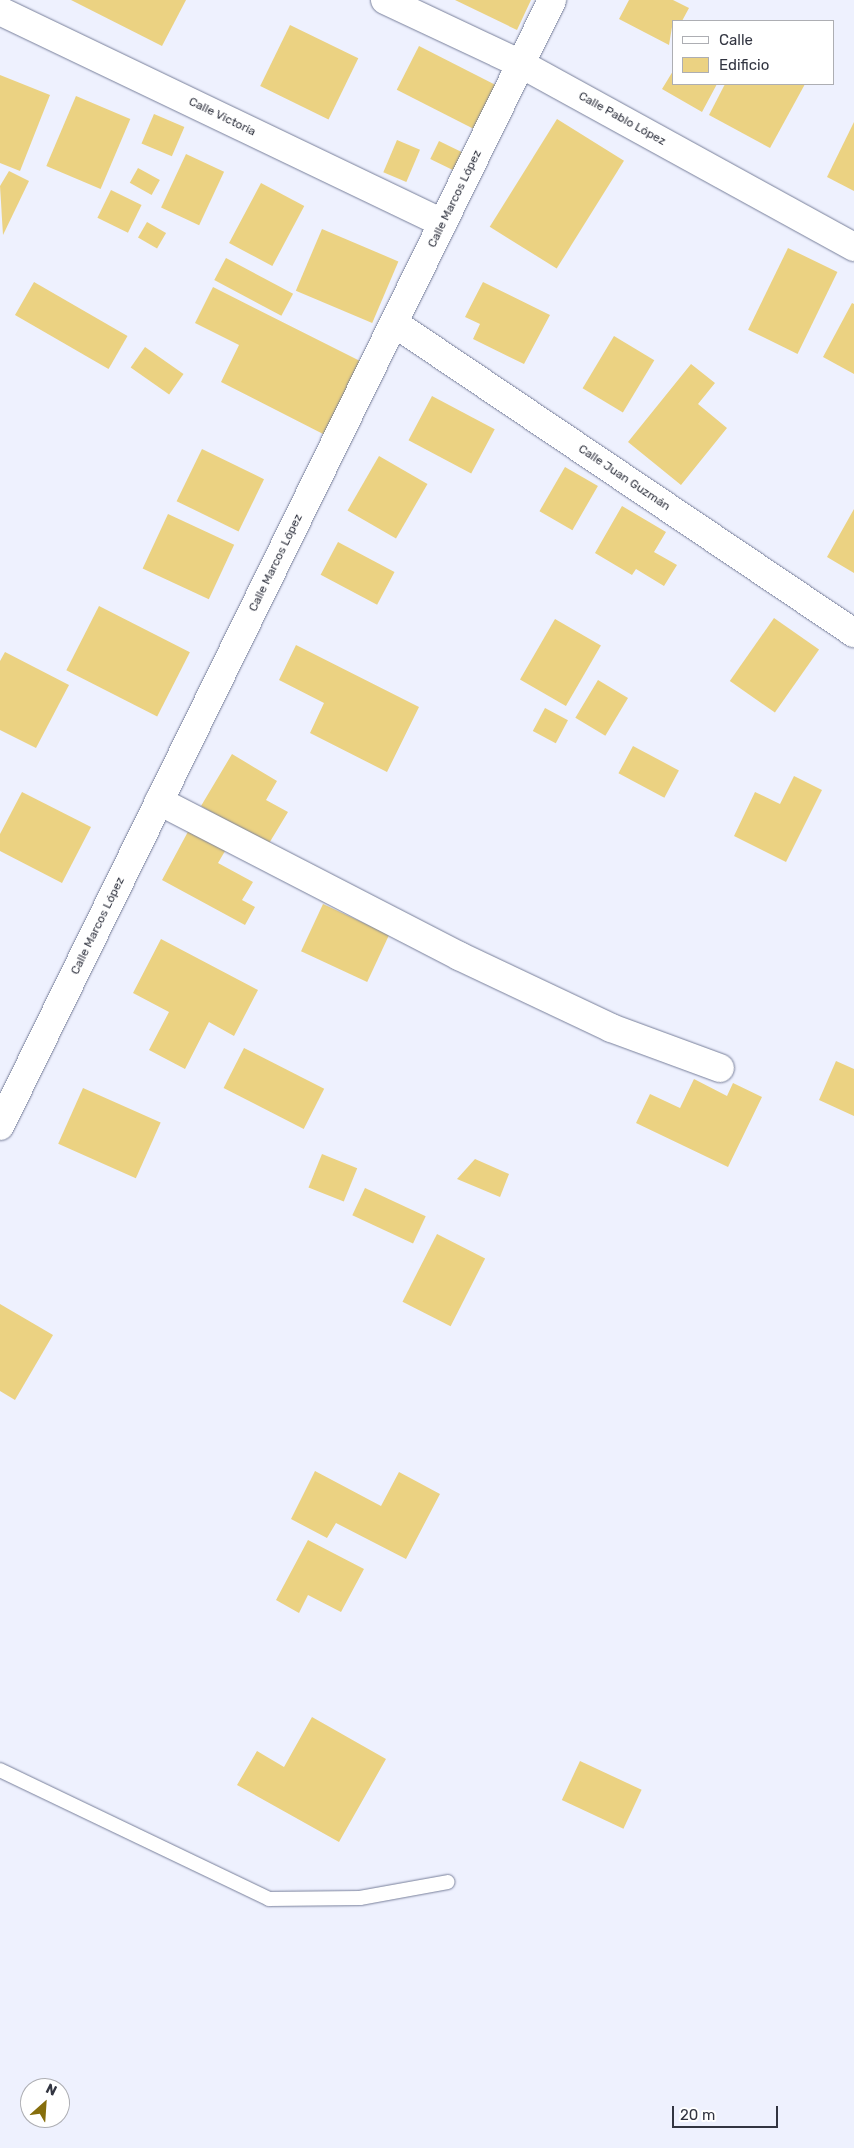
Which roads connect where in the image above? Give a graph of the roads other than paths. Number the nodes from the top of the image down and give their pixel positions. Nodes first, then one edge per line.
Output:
1 (385, 0) edge
2 (552, 0) edge
3 (0, 11) edge
4 (521, 64) junction
5 (443, 223) junction
6 (854, 247) edge
7 (394, 323) junction
8 (854, 633) edge
9 (159, 802) junction
10 (720, 1068) dead end
11 (0, 1126) edge
12 (0, 1770) edge
13 (448, 1882) dead end

1 - 4 street, Calle Pablo López
2 - 4 street, Calle Marcos López
3 - 5 street, Calle Victoria
4 - 5 street, Calle Marcos López
4 - 6 street, Calle Pablo López
5 - 7 street, Calle Marcos López
7 - 8 street, Calle Juan Guzmán
7 - 9 street, Calle Marcos López
9 - 10 street
9 - 11 street, Calle Marcos López
12 - 13 lane

